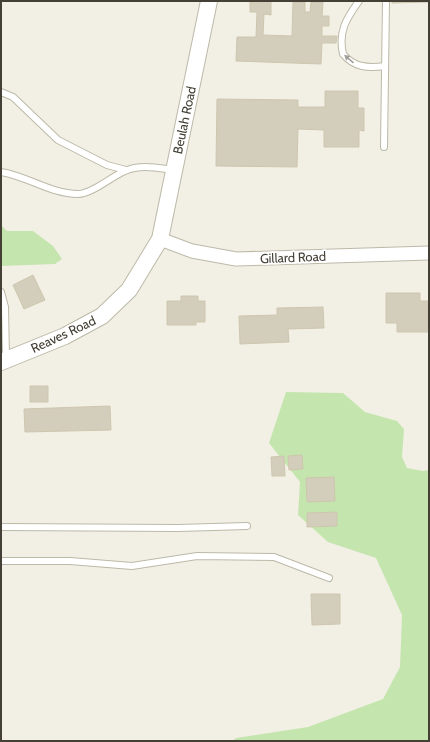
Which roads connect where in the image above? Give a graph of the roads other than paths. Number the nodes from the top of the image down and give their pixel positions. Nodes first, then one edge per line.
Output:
1 (209, 1) edge
2 (359, 1) edge
3 (386, 1) edge
4 (385, 66) junction
5 (1, 92) edge
6 (384, 147) dead end
7 (126, 170) junction
8 (174, 170) junction
9 (1, 172) edge
10 (160, 239) junction
11 (429, 253) edge
12 (1, 292) edge
13 (4, 361) edge
14 (247, 526) dead end
15 (1, 527) edge
16 (1, 561) edge
17 (329, 578) dead end

1 - 8 street, Beulah Road
4 -> 2 lane
3 - 4 lane
4 - 6 lane
5 - 7 lane
7 - 8 lane
7 - 9 lane
8 - 10 street, Beulah Road
10 - 11 street, Gillard Road
10 - 13 street, Reaves Road
12 - 13 lane
14 - 15 lane
16 - 17 lane

